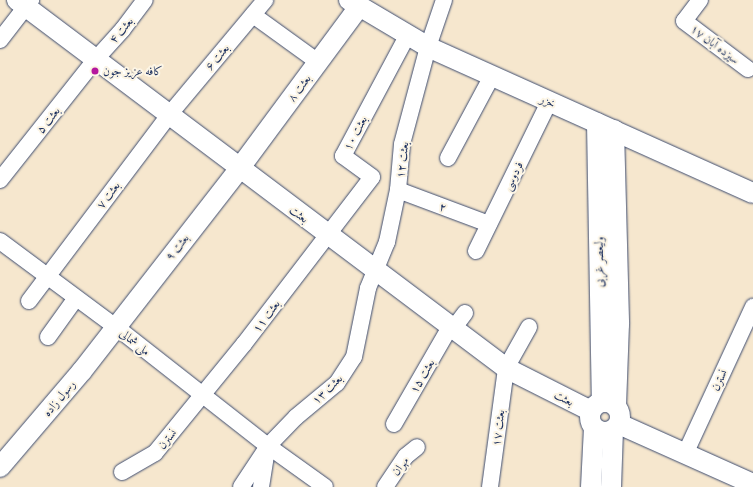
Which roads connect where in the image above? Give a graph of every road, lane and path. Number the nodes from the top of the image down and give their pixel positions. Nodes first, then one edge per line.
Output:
1 (145, 0) edge
2 (265, 0) edge
3 (444, 0) edge
4 (700, 0) edge
5 (25, 2) edge
6 (354, 3) edge
7 (253, 14) junction
8 (407, 36) junction
9 (0, 40) edge
10 (428, 48) junction
11 (96, 59) junction
12 (318, 62) junction
13 (748, 69) dead end
14 (492, 76) junction
15 (549, 102) junction
16 (169, 115) junction
17 (606, 126) junction
18 (448, 158) dead end
19 (239, 168) junction
20 (0, 180) edge
21 (398, 190) junction
22 (753, 193) edge
23 (489, 224) junction
24 (327, 235) junction
25 (0, 241) edge
26 (476, 251) dead end
27 (376, 272) junction
28 (47, 276) junction
29 (76, 298) junction
30 (29, 301) dead end
31 (753, 307) edge
32 (465, 313) dead end
33 (116, 327) junction
34 (529, 327) dead end
35 (451, 328) junction
36 (48, 337) dead end
37 (506, 368) junction
38 (203, 395) junction
39 (606, 417) junction
40 (394, 424) dead end
41 (268, 446) junction
42 (417, 447) dead end
43 (686, 452) junction
44 (0, 467) edge
45 (122, 472) dead end
46 (753, 484) edge
47 (241, 487) edge
48 (261, 487) edge
49 (325, 487) edge
50 (385, 487) edge
51 (490, 487) edge
52 (592, 487) edge
53 (611, 487) edge

1 - 11 street, بعثت ۴
2 - 7 street, بعثت ۶
3 - 10 street, بعثت ۱۲
4 - 13 street, سیزده آبان ۱۷
5 - 9 street
5 - 11 street, بعثت
6 - 8 street, خزر
6 - 12 street, بعثت ۸
7 - 12 street
7 - 16 street, بعثت ۶
8 - 10 street, خزر
8 - 24 street, بعثت ۱۰
10 - 14 street, خزر
10 - 21 street, بعثت ۱۲
11 - 16 street, بعثت
11 - 20 street, بعثت ۵
12 - 19 street, بعثت ۸
14 - 15 street, خزر
14 - 18 street
15 - 17 street, خزر
15 - 23 street, فردوسی
16 - 19 street, بعثت
16 - 28 street, بعثت ۷
17 - 22 street, خزر
17 - 39 street, ولیعصر غربی
19 - 24 street, بعثت
19 - 33 street, بعثت ۹
21 - 23 street, ۲
21 - 27 street, بعثت ۱۲
23 - 26 street, فردوسی
24 - 27 street, بعثت
24 - 38 street, بعثت ۱۱
25 - 28 street, ملی شمالی
27 - 35 street, بعثت
27 - 41 street, بعثت ۱۳
28 - 29 street, ملی شمالی
28 - 30 street, بعثت ۷
29 - 33 street, ملی شمالی
29 - 36 street
31 - 43 street, نسترن
32 - 35 street, بعثت ۱۵
33 - 38 street, ملی شمالی
33 - 44 street, رسول زاده
34 - 37 street
35 - 37 street, بعثت
35 - 40 street, بعثت ۱۵
37 - 39 street, بعثت
37 - 51 street, بعثت ۱۷
38 - 41 street, ملی شمالی
38 - 45 street, نسترن
39 - 43 street, بعثت
39 - 52 street
39 - 53 street
41 - 47 street, بعثت ۱۳
41 - 48 street
41 - 49 street, ملی شمالی
42 - 50 street, مهران
43 - 46 street, بعثت

